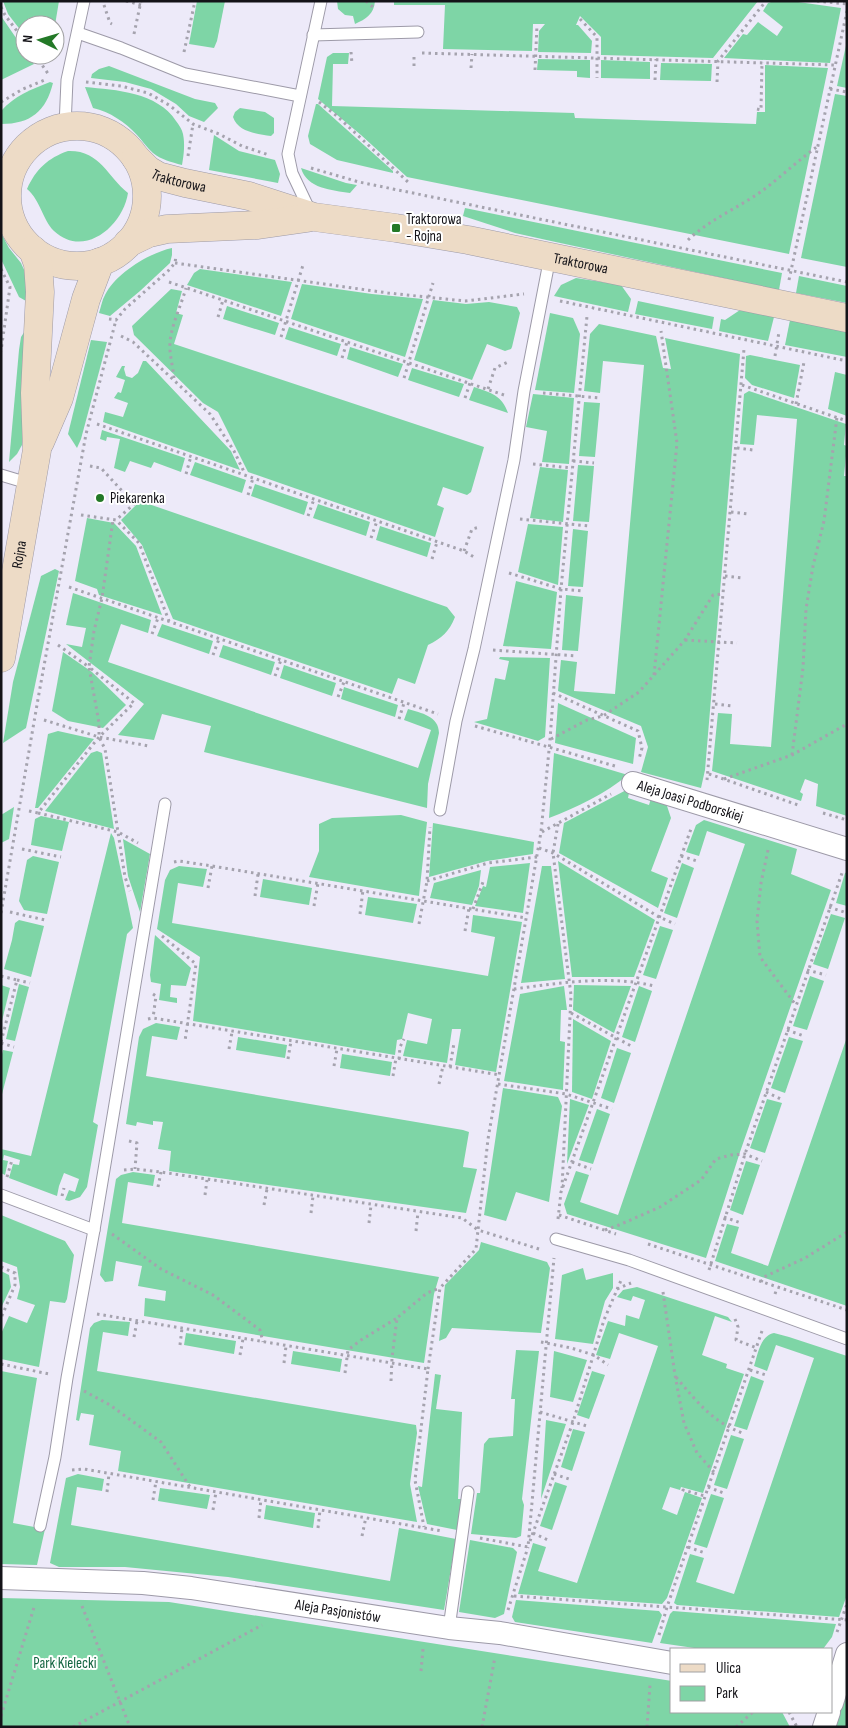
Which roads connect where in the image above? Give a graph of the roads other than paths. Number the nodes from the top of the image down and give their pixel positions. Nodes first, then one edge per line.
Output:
1 (84, 1) edge
2 (321, 1) edge
3 (418, 32) dead end
4 (78, 33) junction
5 (313, 35) junction
6 (300, 96) junction
7 (65, 126) junction
8 (36, 139) junction
9 (1, 143) edge
10 (136, 158) junction
11 (5, 205) edge
12 (314, 217) junction
13 (128, 243) junction
14 (33, 250) junction
15 (550, 257) junction
16 (100, 262) junction
17 (847, 318) edge
18 (37, 450) junction
19 (1, 474) edge
20 (31, 484) junction
21 (1, 658) edge
22 (634, 777) road end
23 (165, 804) dead end
24 (440, 810) dead end
25 (845, 859) edge
26 (1, 1195) edge
27 (94, 1230) junction
28 (556, 1238) road end
29 (847, 1339) edge
30 (468, 1492) dead end
31 (40, 1526) dead end
32 (1, 1578) edge
33 (449, 1628) junction
34 (847, 1654) edge
35 (662, 1661) edge
36 (833, 1694) edge
37 (829, 1713) edge
38 (824, 1727) edge

1 - 4 lane
2 - 5 lane
3 - 5 lane
4 - 6 lane
4 - 7 lane
5 - 6 lane
6 - 12 lane
7 - 8 main road
7 - 10 main road
8 - 9 main road
8 - 11 main road
10 - 12 main road, Traktorowa
10 - 13 main road
11 - 14 main road
12 - 13 main road, Traktorowa
12 - 15 main road, Traktorowa
13 - 16 main road
14 - 16 main road
14 - 18 main road, Rojna
15 - 17 main road, Traktorowa
15 - 24 lane
16 - 18 main road, Rojna
18 - 20 main road, Rojna
19 - 20 lane
20 - 21 main road, Rojna
22 - 25 street, Aleja Joasi Podborskiej
23 - 27 lane
26 - 27 lane
27 - 31 lane
28 - 29 lane
30 - 33 lane
32 - 33 street, Aleja Pasjonistów
33 - 35 street, Aleja Pasjonistów
34 - 36 street
37 - 38 street

